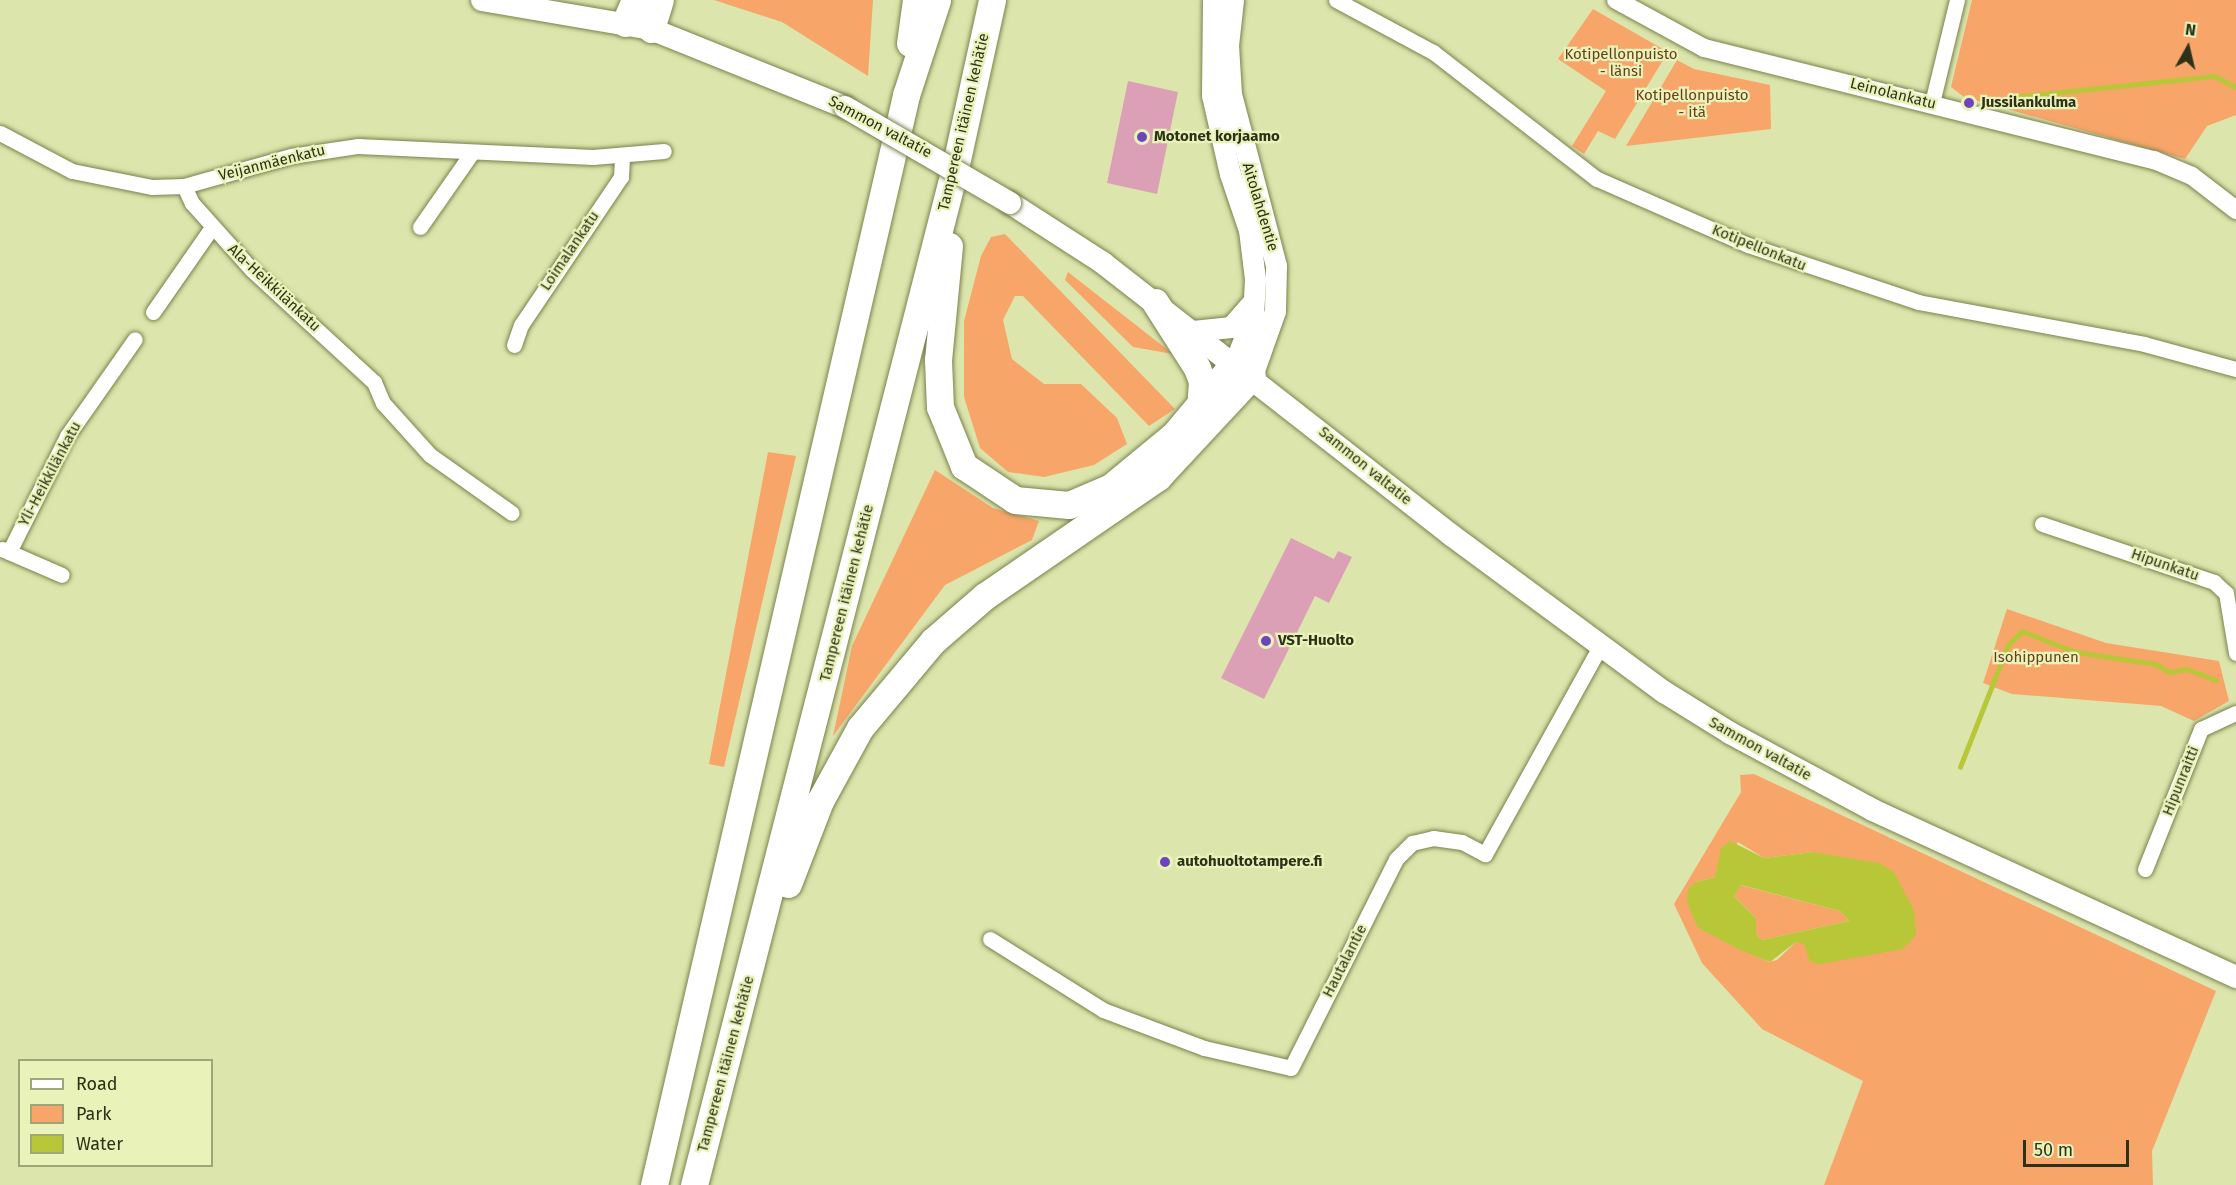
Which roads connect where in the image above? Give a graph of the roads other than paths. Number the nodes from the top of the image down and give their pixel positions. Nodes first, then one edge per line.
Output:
1 (483, 0) edge
2 (660, 0) edge
3 (916, 0) edge
4 (937, 0) edge
5 (992, 0) edge
6 (1213, 0) edge
7 (1233, 0) edge
8 (1336, 0) edge
9 (1616, 0) edge
10 (1957, 0) edge
11 (630, 11) edge
12 (651, 29) junction
13 (906, 95) junction
14 (1932, 103) junction
15 (0, 133) edge
16 (664, 151) dead end
17 (471, 154) junction
18 (622, 157) junction
19 (956, 164) junction
20 (184, 186) junction
21 (2236, 210) edge
22 (212, 227) junction
23 (420, 227) dead end
24 (1255, 298) junction
25 (1155, 302) junction
26 (153, 312) dead end
27 (1193, 331) junction
28 (135, 339) dead end
29 (514, 345) dead end
30 (1244, 369) junction
31 (2236, 369) edge
32 (1200, 407) junction
33 (512, 513) dead end
34 (2042, 524) dead end
35 (5, 550) edge
36 (62, 575) dead end
37 (2231, 592) edge
38 (1599, 648) junction
39 (2236, 653) edge
40 (2236, 713) edge
41 (2145, 869) dead end
42 (990, 939) dead end
43 (2236, 977) edge
44 (748, 979) junction
45 (654, 1185) edge
46 (694, 1185) edge

1 - 11 main road, Sammon valtatie
2 - 12 highway
3 - 13 highway
4 - 13 highway
5 - 19 highway, Tampereen itäinen kehätie
6 - 24 main road, Aitolahdentie
7 - 30 main road, Aitolahdentie
8 - 31 street, Kotipellonkatu
9 - 14 street, Leinolankatu
10 - 14 street
11 - 12 main road, Sammon valtatie
12 - 25 main road, Sammon valtatie, bridge
13 - 45 highway
14 - 21 street, Leinolankatu
15 - 20 street, Veijanmäenkatu
16 - 18 street, Veijanmäenkatu
17 - 18 street, Veijanmäenkatu
17 - 20 street, Veijanmäenkatu
17 - 23 street
18 - 29 street, Loimalankatu
19 - 32 highway
19 - 44 highway, Tampereen itäinen kehätie
20 - 22 street, Ala-Heikkilänkatu
22 - 26 street
22 - 33 street, Ala-Heikkilänkatu
24 - 27 main road
24 - 30 main road, Aitolahdentie
25 - 27 main road, Sammon valtatie
25 - 32 highway
27 - 30 main road, Sammon valtatie
28 - 35 street, Yli-Heikkilänkatu
30 - 32 highway
30 - 38 main road, Sammon valtatie
30 - 44 highway
34 - 37 street, Hipunkatu
35 - 36 street
37 - 39 street, Hipunkatu
38 - 42 street, Hautalantie
38 - 43 main road, Sammon valtatie
40 - 41 street, Hipunraitti
44 - 46 highway, Tampereen itäinen kehätie

